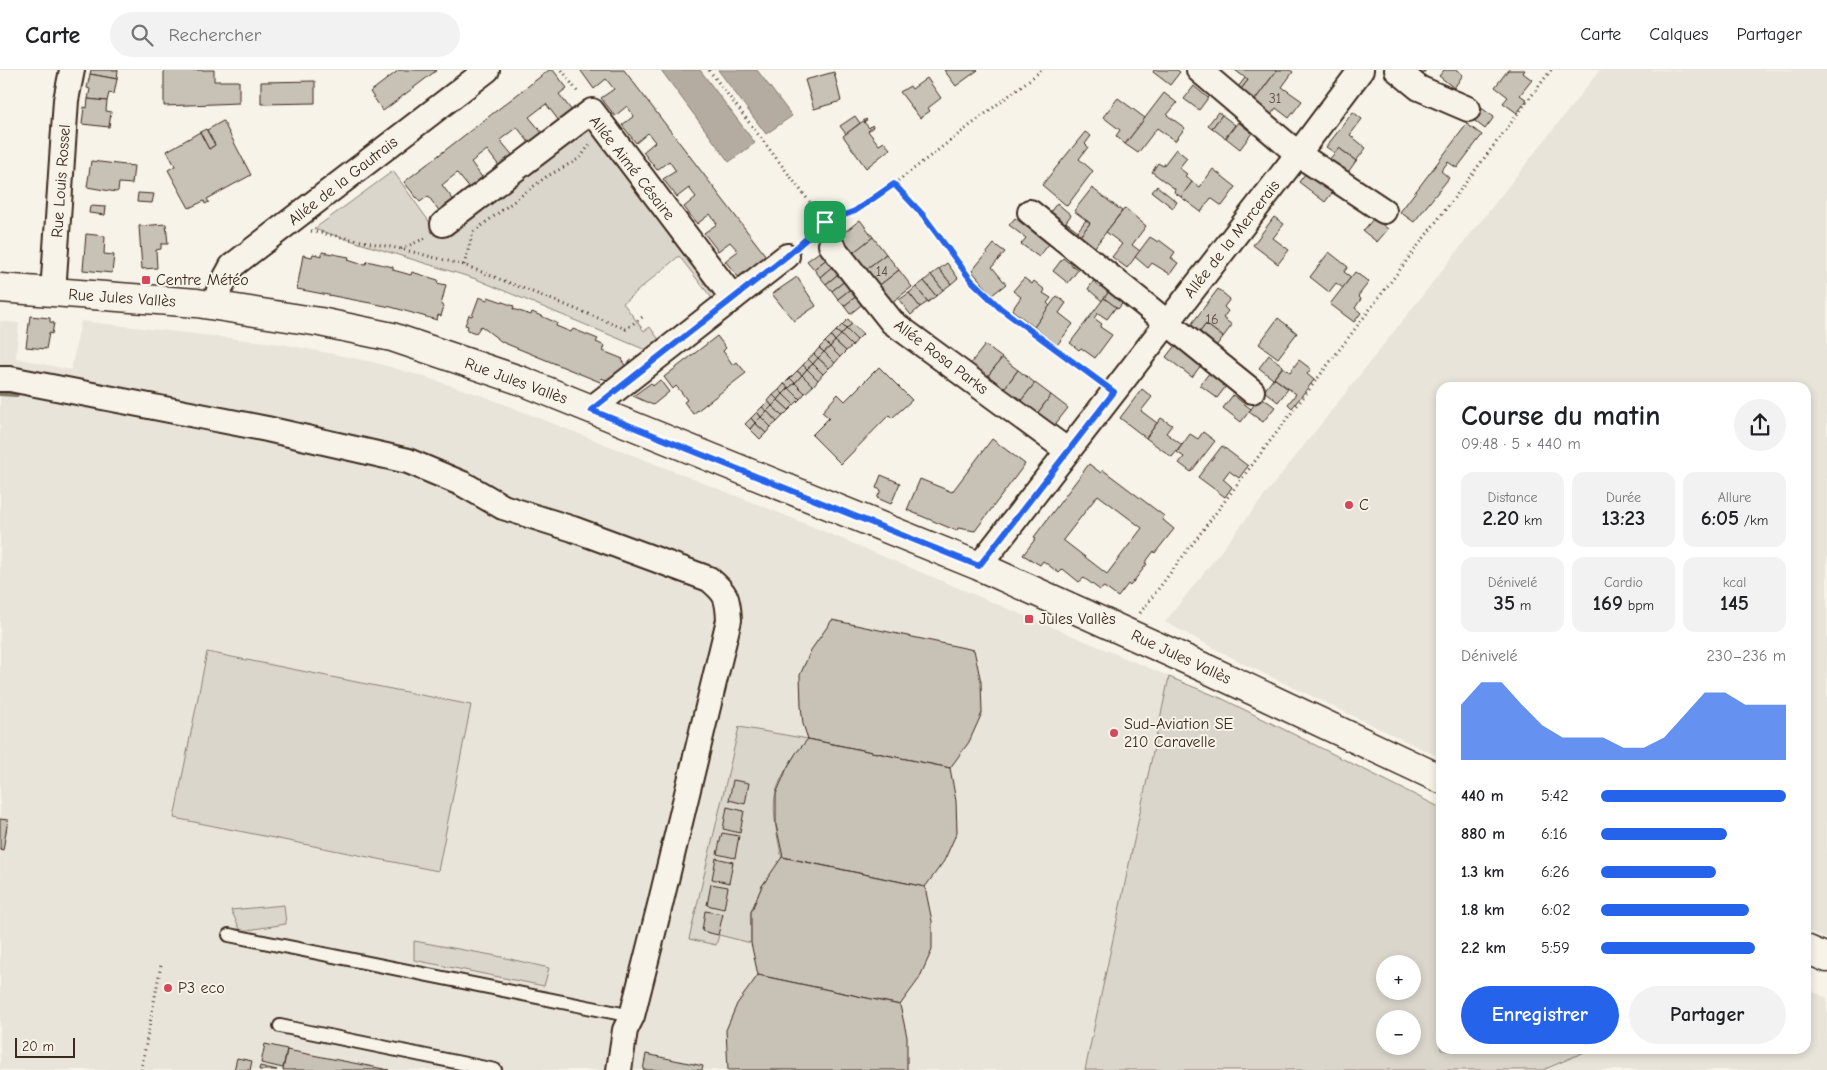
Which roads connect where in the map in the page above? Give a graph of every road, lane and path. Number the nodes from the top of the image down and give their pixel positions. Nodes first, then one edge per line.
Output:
1 (72, 70) edge
2 (487, 70) edge
3 (562, 70) edge
4 (709, 70) edge
5 (1042, 70) edge
6 (1199, 70) edge
7 (1360, 70) edge
8 (1397, 70) edge
9 (1550, 70) edge
10 (1468, 108) dead end
11 (592, 111) junction
12 (607, 130) junction
13 (1298, 154) junction
14 (894, 184) junction
15 (1384, 211) dead end
16 (1030, 212) dead end
17 (825, 222) junction
18 (443, 224) joint
19 (305, 230) dead end
20 (825, 236) junction
21 (401, 249) junction
22 (787, 256) dead end
23 (464, 265) junction
24 (0, 288) edge
25 (53, 293) junction
26 (733, 298) junction
27 (216, 305) junction
28 (645, 315) dead end
29 (1166, 324) junction
30 (0, 379) edge
31 (1252, 391) dead end
32 (1114, 392) junction
33 (591, 410) junction
34 (1068, 451) junction
35 (979, 566) junction
36 (1126, 632) junction
37 (1436, 777) edge
38 (229, 935) dead end
39 (1811, 951) edge
40 (1827, 958) edge
41 (161, 965) dead end
42 (632, 1016) junction
43 (280, 1026) dead end
44 (141, 1070) edge
45 (495, 1070) edge
46 (619, 1070) edge

1 - 25 street, Rue Louis Rossel
2 - 27 street, Allée de la Gautrais
3 - 11 path
4 - 17 path
5 - 14 path
6 - 13 street
7 - 13 street, Allée de la Mercerais
8 - 10 street
9 - 36 path
11 - 12 street, Allée Aimé Césaire
11 - 18 street, Allée Aimé Césaire
12 - 23 path
12 - 26 street, Allée Aimé Césaire
13 - 15 street
13 - 29 street, Allée de la Mercerais
14 - 17 path
14 - 32 path
16 - 29 street
17 - 20 path
17 - 20 path
18 - 21 path
19 - 21 path
20 - 34 street, Allée Rosa Parks
21 - 23 path
22 - 26 street
23 - 28 path
24 - 25 street, Rue Jules Vallès
25 - 27 street, Rue Jules Vallès
26 - 33 street
27 - 33 street, Rue Jules Vallès
29 - 31 street
29 - 32 street, Allée de la Mercerais
30 - 42 street
32 - 34 street, Allée de la Mercerais
33 - 35 street, Rue Jules Vallès
34 - 35 street, Allée de la Mercerais
35 - 36 street, Rue Jules Vallès
36 - 37 street, Rue Jules Vallès
38 - 42 lane
39 - 40 street
41 - 44 path
42 - 46 street
43 - 45 lane

